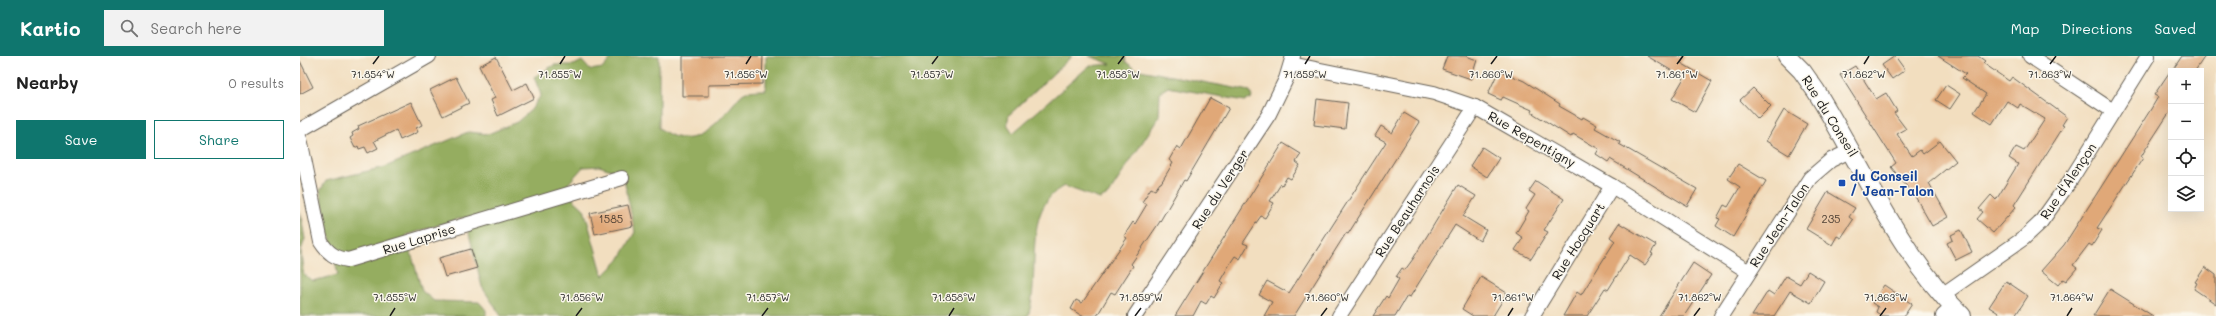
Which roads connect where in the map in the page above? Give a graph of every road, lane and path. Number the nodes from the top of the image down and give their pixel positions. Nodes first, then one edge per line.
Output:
1 (429, 56) edge
2 (1787, 56) edge
3 (2030, 56) edge
4 (2148, 56) edge
5 (1292, 60) edge
6 (1475, 107) junction
7 (2113, 111) junction
8 (300, 130) edge
9 (300, 139) edge
10 (1852, 150) junction
11 (622, 178) dead end
12 (1612, 186) junction
13 (1749, 272) junction
14 (1950, 309) edge
15 (1135, 316) edge
16 (1339, 316) edge
17 (1532, 316) edge
18 (1721, 316) edge

1 - 8 street
2 - 10 street, Rue du Conseil
3 - 7 street
4 - 7 street, Rue d'Alençon
5 - 6 street, Rue Repentigny
5 - 15 street, Rue du Verger
6 - 12 street, Rue Repentigny
6 - 16 street, Rue Beauharnois
7 - 14 street, Rue d'Alençon
9 - 11 street, Rue Laprise
10 - 13 street, Rue Jean-Talon
10 - 14 street, Rue du Conseil
12 - 13 street, Rue Repentigny
12 - 17 street, Rue Hocquart
13 - 18 street, Rue Jean-Talon

